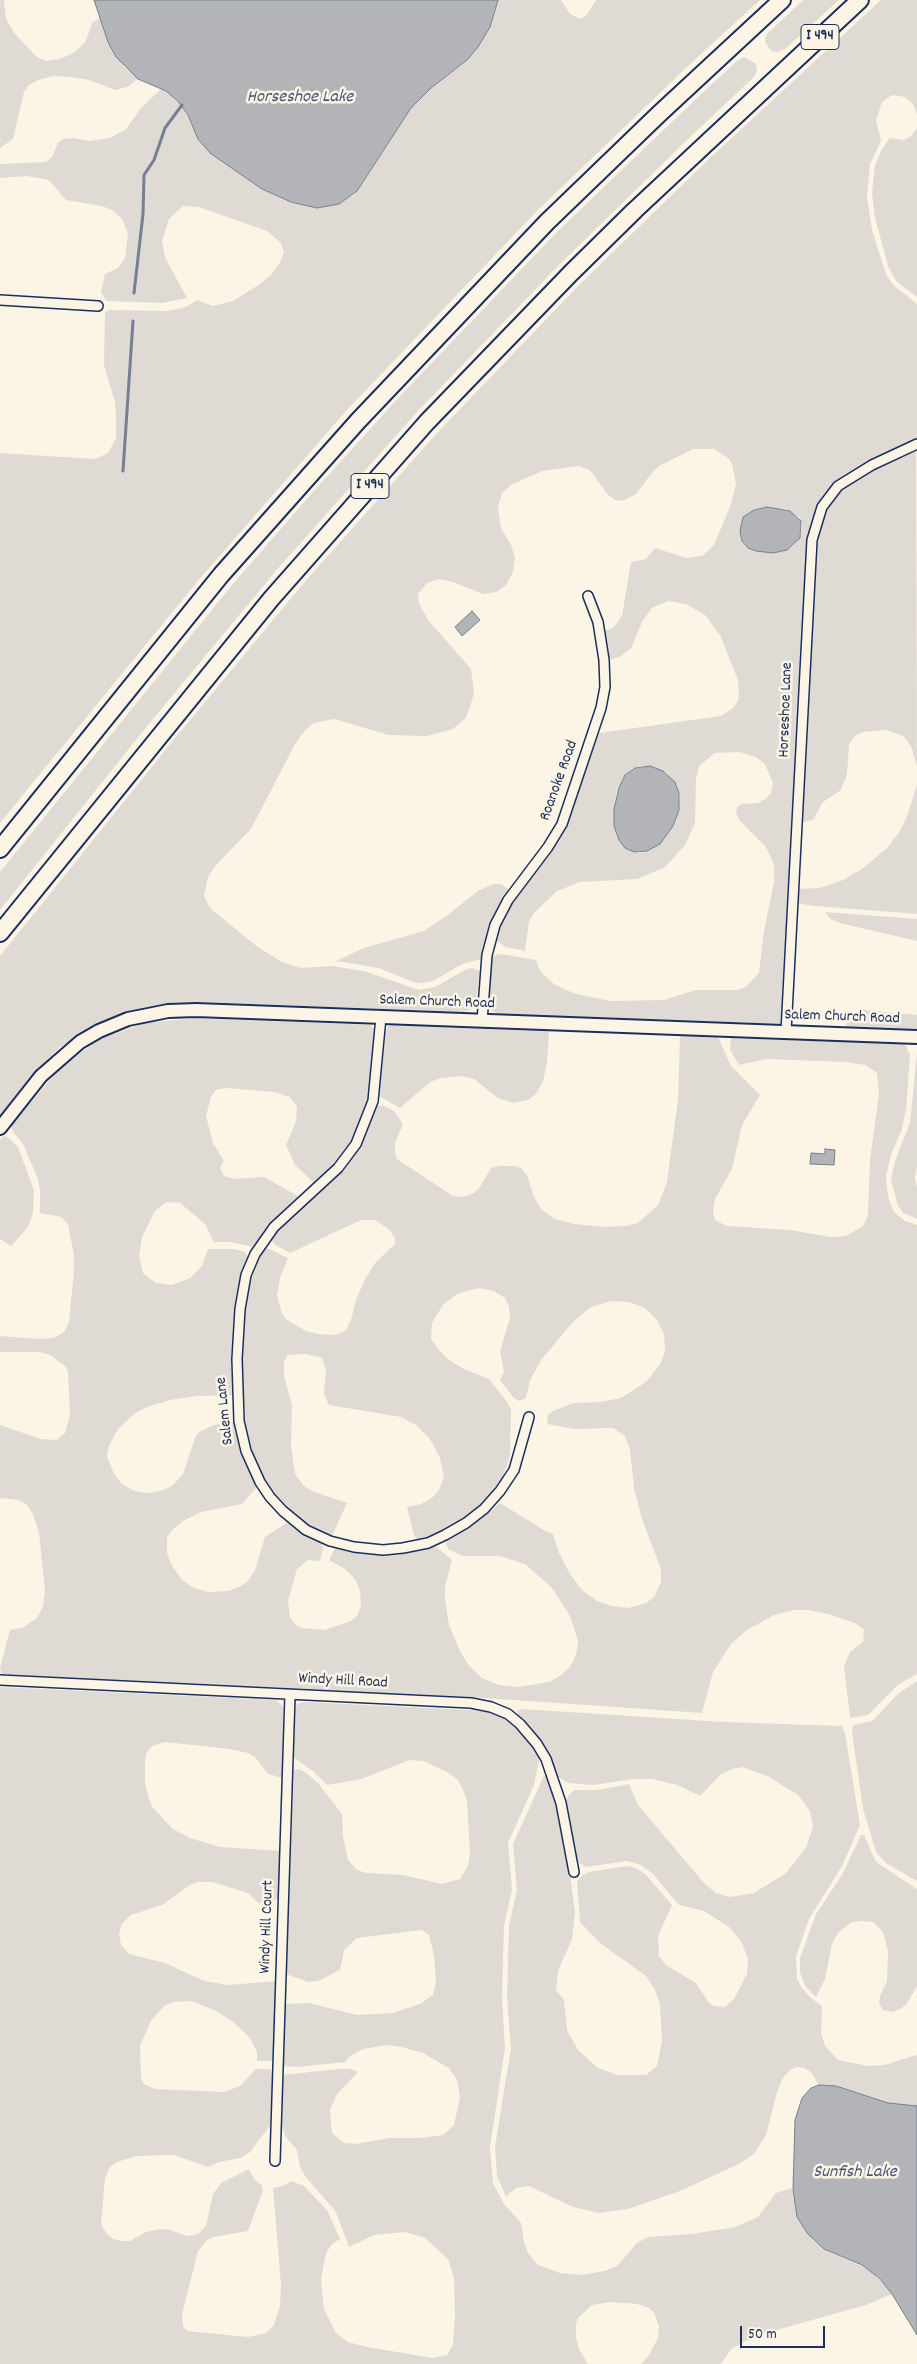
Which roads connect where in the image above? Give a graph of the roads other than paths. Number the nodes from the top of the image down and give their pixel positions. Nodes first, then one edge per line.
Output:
1 (782, 0) edge
2 (860, 0) edge
3 (0, 300) edge
4 (98, 306) dead end
5 (917, 444) edge
6 (588, 596) dead end
7 (27, 815) junction
8 (0, 843) edge
9 (0, 849) edge
10 (0, 933) edge
11 (381, 1017) junction
12 (482, 1021) junction
13 (786, 1032) junction
14 (917, 1037) edge
15 (0, 1128) edge
16 (529, 1417) dead end
17 (0, 1680) edge
18 (290, 1695) junction
19 (574, 1872) dead end
20 (274, 2161) dead end

1 - 7 highway
2 - 10 highway, I 494
3 - 4 street
5 - 13 street, Horseshoe Lane
6 - 12 street, Roanoke Road
7 - 8 highway
7 - 9 highway
11 - 12 street, Salem Church Road
11 - 15 street, Salem Church Road
11 - 16 street, Salem Lane
12 - 13 street, Salem Church Road
13 - 14 street, Salem Church Road
17 - 18 street, Windy Hill Road
18 - 19 street, Windy Hill Road
18 - 20 street, Windy Hill Court

